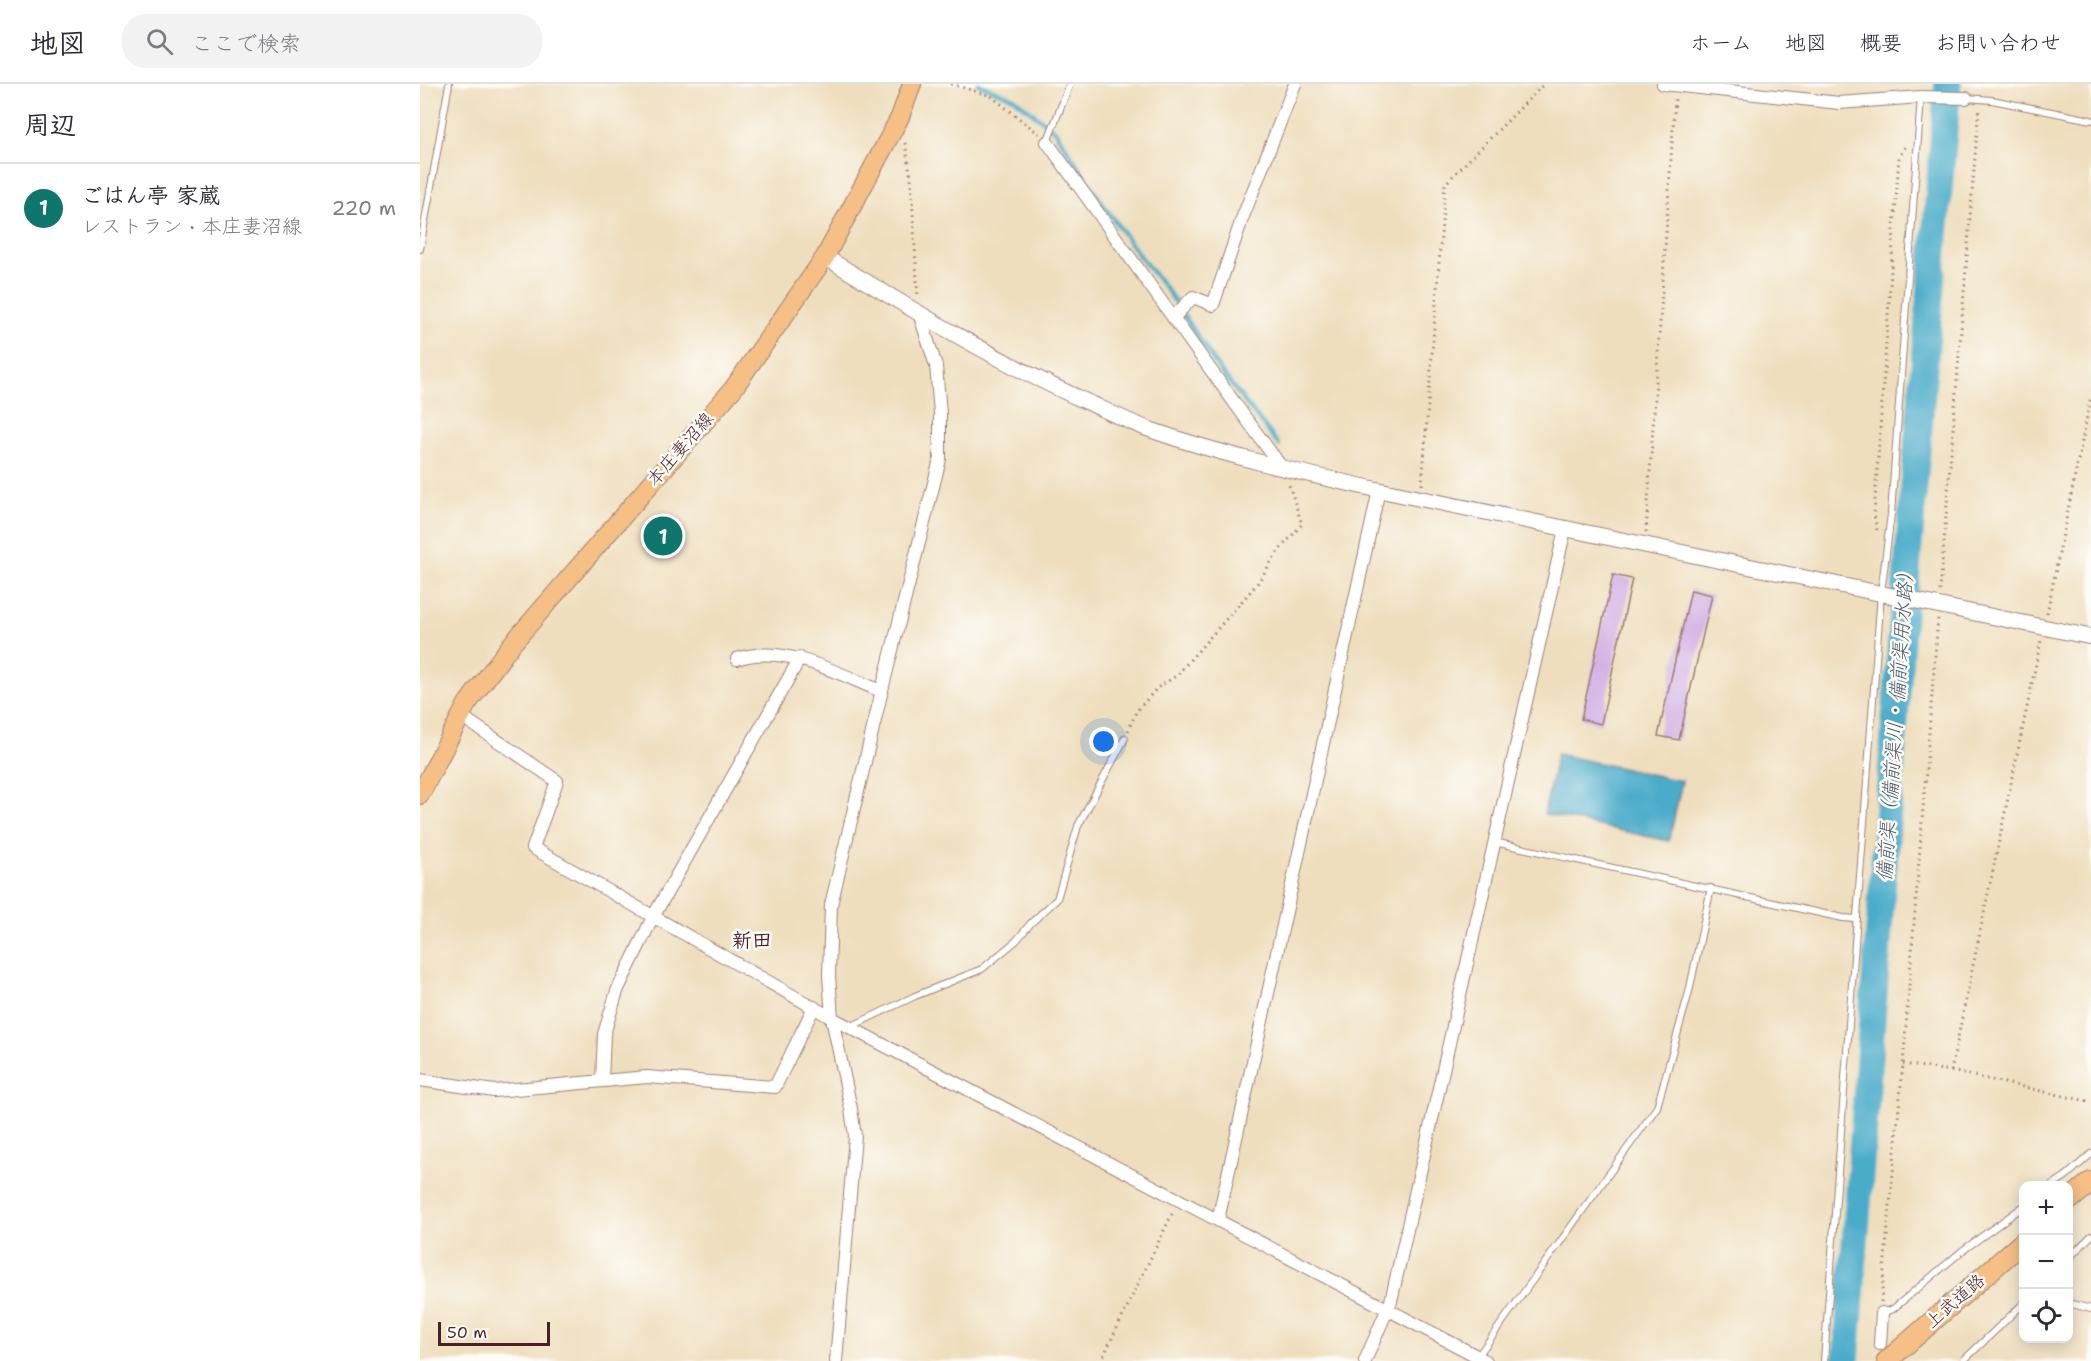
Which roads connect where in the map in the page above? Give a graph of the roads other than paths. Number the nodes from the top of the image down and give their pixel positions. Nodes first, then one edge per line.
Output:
1 (449, 84) edge
2 (912, 84) edge
3 (1070, 84) edge
4 (1296, 84) edge
5 (1669, 85) edge
6 (1753, 89) edge
7 (1924, 97) junction
8 (1966, 98) joint
9 (2091, 120) edge
10 (1047, 142) joint
11 (420, 249) edge
12 (825, 257) junction
13 (919, 314) junction
14 (1174, 317) junction
15 (1283, 469) junction
16 (1379, 490) junction
17 (1565, 529) junction
18 (1884, 593) junction
19 (2091, 637) edge
20 (800, 658) junction
21 (737, 659) dead end
22 (881, 691) junction
23 (460, 716) junction
24 (1125, 738) road end
25 (420, 795) edge
26 (1494, 842) junction
27 (1711, 888) junction
28 (653, 917) junction
29 (1857, 919) junction
30 (814, 1007) junction
31 (832, 1018) junction
32 (850, 1027) junction
33 (420, 1080) edge
34 (602, 1082) junction
35 (2091, 1154) edge
36 (2058, 1181) edge
37 (2091, 1182) edge
38 (2073, 1197) edge
39 (2019, 1210) edge
40 (1218, 1220) junction
41 (2091, 1236) edge
42 (2019, 1245) edge
43 (2073, 1253) edge
44 (2073, 1304) edge
45 (2019, 1308) edge
46 (2091, 1308) edge
47 (1389, 1309) junction
48 (1882, 1313) joint
49 (1883, 1353) edge
50 (1482, 1358) edge
51 (836, 1361) edge
52 (1365, 1361) edge
53 (1824, 1361) edge
54 (1963, 1361) edge

1 - 11 lane
2 - 12 main road, 本庄妻沼線
3 - 10 lane
4 - 14 street
5 - 6 street
6 - 7 street
7 - 8 street
7 - 18 lane
8 - 9 lane
10 - 14 street
12 - 13 street
12 - 23 main road, 本庄妻沼線
13 - 15 street
13 - 22 street
14 - 15 street
15 - 16 street
16 - 17 street
16 - 40 street
17 - 18 street
17 - 26 street
18 - 19 street
18 - 29 lane
20 - 21 street
20 - 22 street
20 - 28 street
22 - 31 street
23 - 25 main road, 本庄妻沼線
23 - 28 street
24 - 32 lane
26 - 27 lane
26 - 47 street
27 - 29 lane
27 - 50 lane
28 - 30 street
28 - 34 street
29 - 53 lane
30 - 31 street
30 - 34 street
31 - 32 street
31 - 51 street
32 - 40 street
33 - 34 street
35 - 36 lane
37 - 38 highway
39 - 48 lane
40 - 47 street
41 - 43 lane
42 - 49 highway, 上武道路
44 - 46 lane
45 - 54 lane
47 - 50 street
47 - 52 street
48 - 49 street

